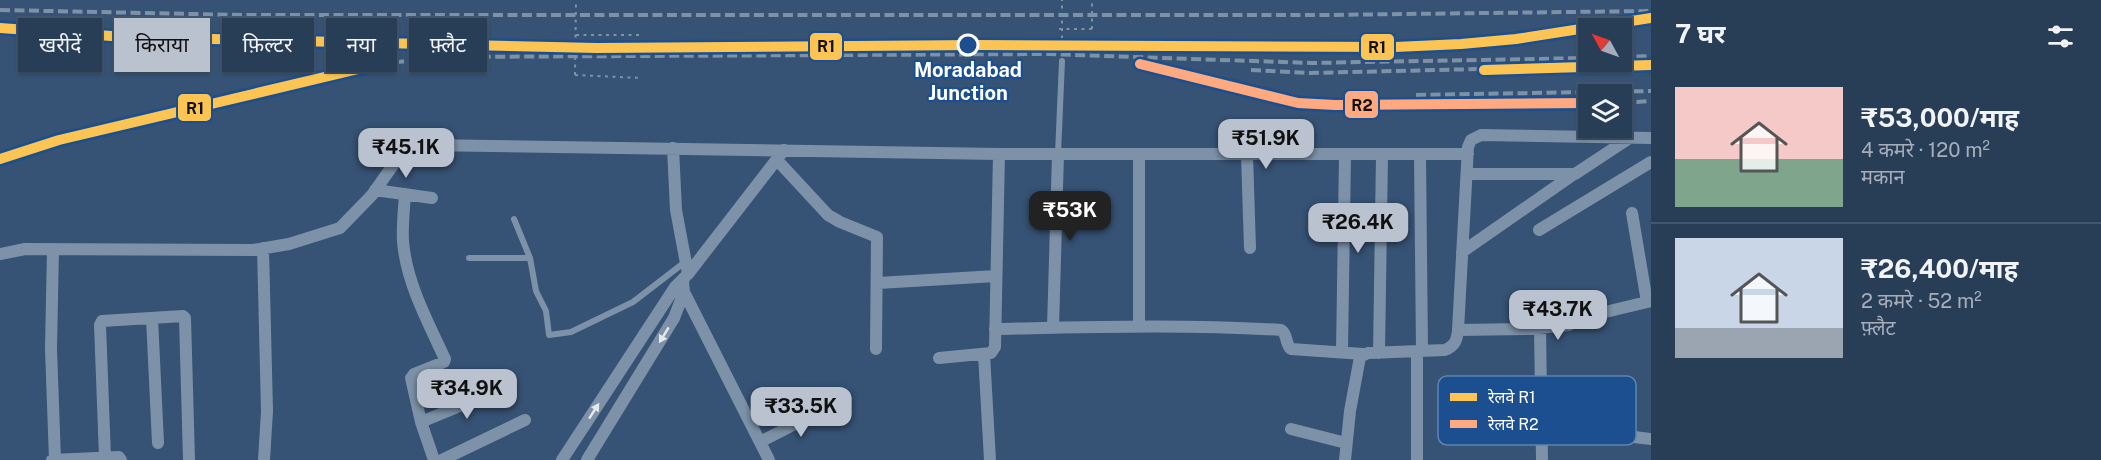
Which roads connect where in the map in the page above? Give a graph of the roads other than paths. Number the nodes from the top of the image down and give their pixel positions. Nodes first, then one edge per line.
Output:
1 (1062, 61) road end
2 (1578, 136) edge
3 (1632, 137) edge
4 (1629, 138) edge
5 (1651, 138) edge
6 (673, 148) junction
7 (999, 154) junction
8 (1058, 154) junction
9 (1468, 154) junction
10 (781, 155) junction
11 (1139, 155) junction
12 (1247, 155) junction
13 (1345, 155) junction
14 (1382, 155) junction
15 (1420, 155) junction
16 (1651, 162) edge
17 (1467, 174) junction
18 (1575, 174) junction
19 (375, 190) junction
20 (405, 194) junction
21 (432, 198) dead end
22 (1381, 213) junction
23 (1632, 213) dead end
24 (1344, 214) junction
25 (514, 219) dead end
26 (1539, 230) dead end
27 (263, 248) junction
28 (1250, 248) dead end
29 (53, 249) junction
30 (1462, 252) junction
31 (0, 254) edge
32 (469, 258) dead end
33 (530, 258) junction
34 (996, 276) junction
35 (685, 277) junction
36 (878, 283) junction
37 (1649, 302) edge
38 (152, 318) junction
39 (1139, 326) junction
40 (1053, 328) junction
41 (1540, 328) junction
42 (995, 329) junction
43 (1458, 330) junction
44 (876, 349) dead end
45 (1420, 351) junction
46 (1342, 352) junction
47 (1379, 353) junction
48 (984, 354) junction
49 (1363, 354) junction
50 (939, 358) dead end
51 (1541, 376) edge
52 (498, 386) dead end
53 (828, 407) dead end
54 (525, 420) dead end
55 (422, 422) junction
56 (1291, 429) dead end
57 (1636, 437) edge
58 (1651, 439) edge
59 (158, 442) dead end
60 (760, 442) junction
61 (1346, 443) junction
62 (1542, 445) edge
63 (105, 457) junction
64 (436, 458) edge
65 (54, 460) edge
66 (76, 460) edge
67 (122, 460) edge
68 (189, 460) edge
69 (264, 460) edge
70 (418, 460) edge
71 (561, 460) edge
72 (587, 460) edge
73 (769, 460) edge
74 (990, 460) edge
75 (1345, 460) edge
76 (1417, 460) edge
77 (1542, 460) edge

1 - 8 lane
2 - 9 street
3 - 5 street
4 - 18 street
6 - 10 street
6 - 19 street
6 - 35 street
7 - 8 street
7 - 10 street
7 - 34 street
8 - 11 street
8 - 40 street
9 - 15 street
9 - 17 street
10 - 35 street
10 - 36 street
11 - 12 street
11 - 39 street
12 - 13 street
12 - 28 street
13 - 14 street
13 - 24 street
14 - 15 street
14 - 22 street
15 - 45 street
16 - 26 street
17 - 18 street
17 - 30 street
18 - 30 street
19 - 20 street
19 - 27 street
20 - 21 street
20 - 55 street
22 - 24 street
22 - 47 street
23 - 37 street
24 - 46 street
25 - 33 lane
27 - 29 street
27 - 69 street
29 - 31 street
29 - 65 street
30 - 43 street
32 - 33 lane
33 - 35 lane
34 - 36 street
34 - 42 street
35 - 60 street
71 -> 35 street
35 -> 72 street
36 - 44 street
37 - 41 street
38 - 59 street
38 - 63 street
38 - 68 street
39 - 40 street
39 - 46 street
40 - 42 street
41 - 43 street
41 - 51 street
42 - 48 street
43 - 45 street
45 - 47 street
45 - 76 street
46 - 49 street
47 - 49 street
48 - 50 street
48 - 74 street
49 - 61 street
52 - 55 street
53 - 60 street
54 - 64 street
55 - 64 street
56 - 61 street
57 - 58 street
60 - 73 street
61 - 75 street
62 - 77 street
63 - 66 street
63 - 67 street
64 - 70 street
65 - 66 street

